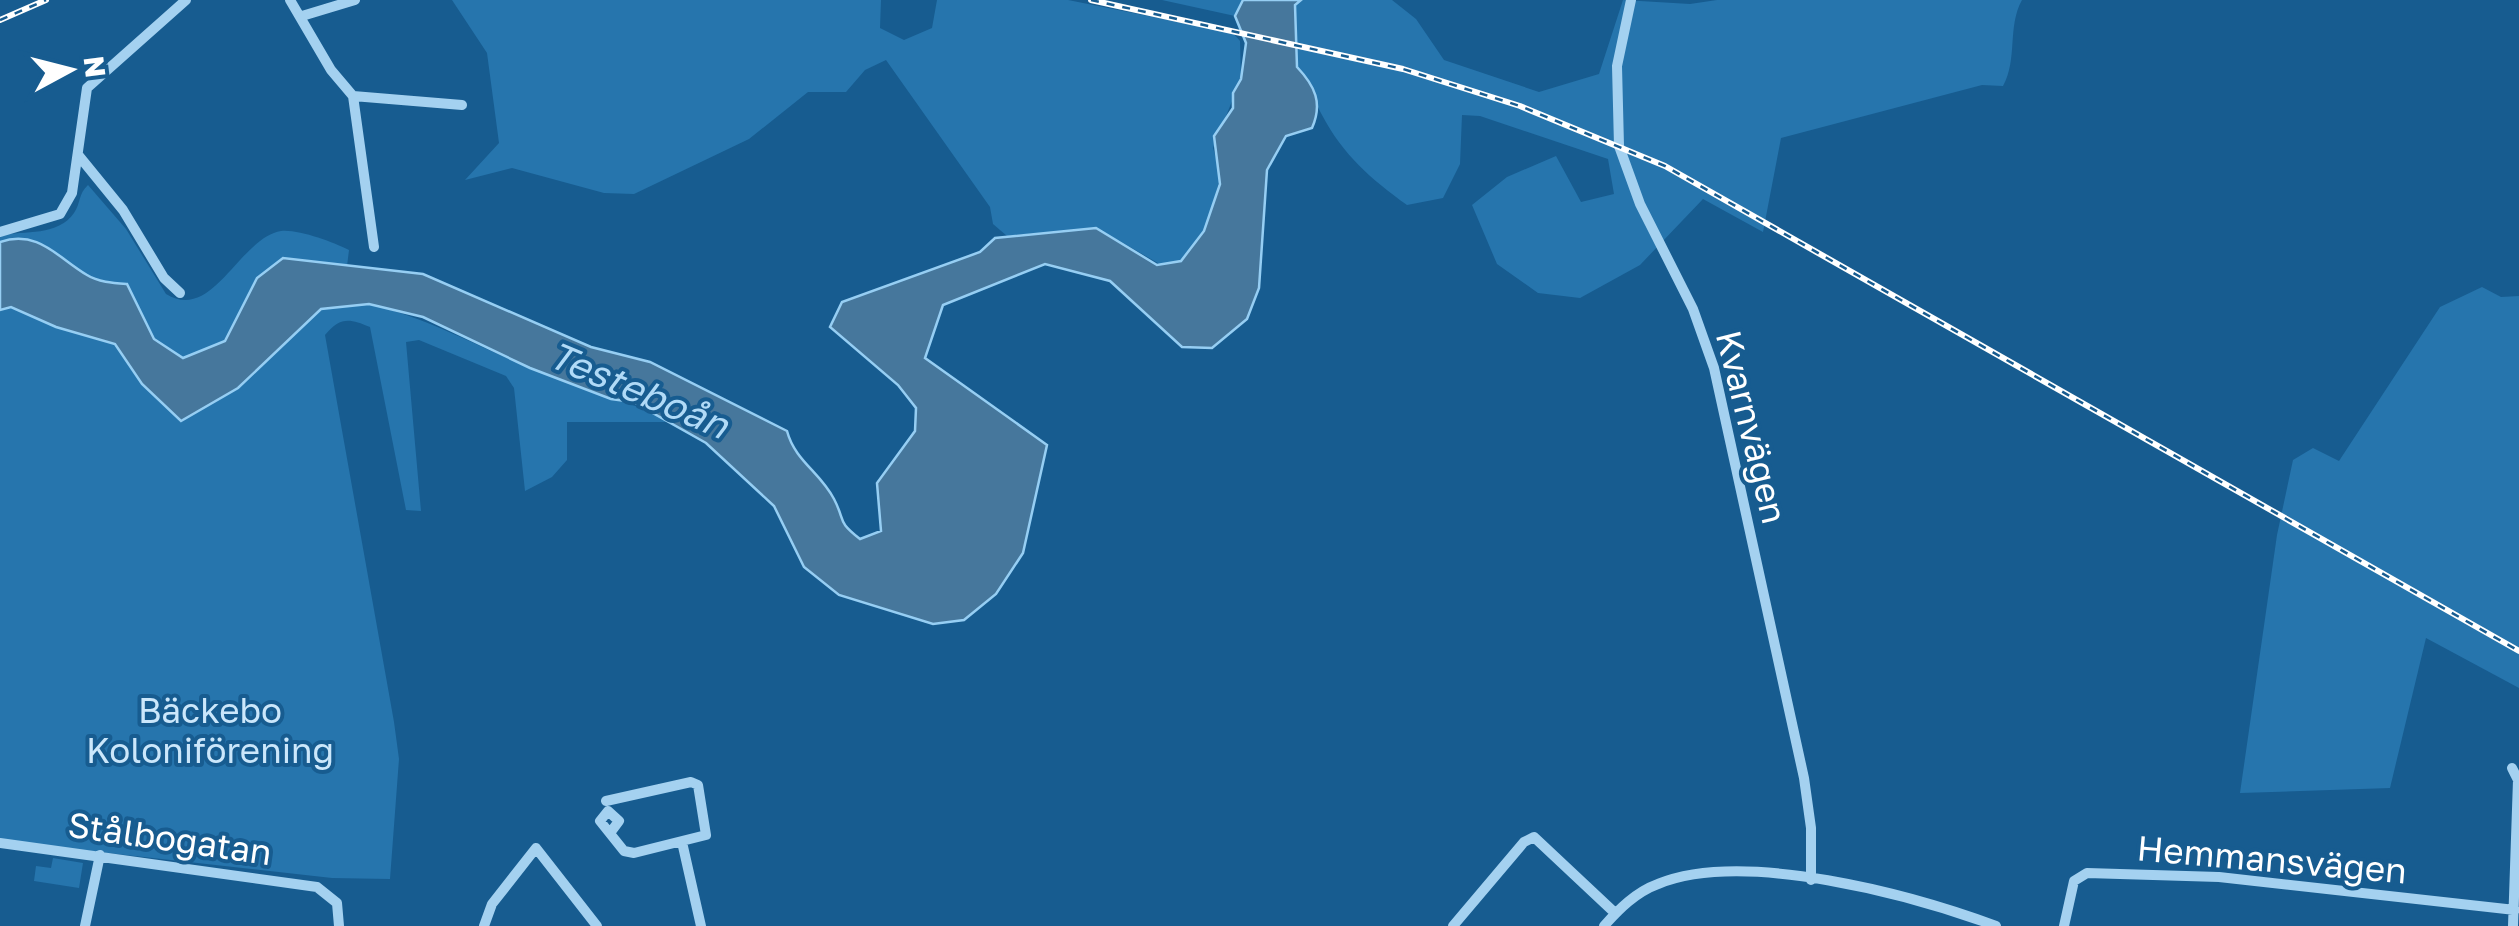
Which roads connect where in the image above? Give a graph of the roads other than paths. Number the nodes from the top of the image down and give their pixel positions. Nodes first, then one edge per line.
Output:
1 (186, 0) edge
2 (290, 0) edge
3 (355, 0) edge
4 (1631, 0) edge
5 (302, 16) junction
6 (353, 96) junction
7 (462, 106) dead end
8 (79, 156) junction
9 (0, 232) edge
10 (374, 247) dead end
11 (180, 293) dead end
12 (2512, 768) dead end
13 (606, 802) dead end
14 (610, 833) dead end
15 (682, 842) junction
16 (0, 843) edge
17 (100, 855) junction
18 (1811, 880) junction
19 (2515, 910) junction
20 (1616, 913) junction
21 (85, 926) edge
22 (340, 926) edge
23 (484, 926) edge
24 (597, 926) edge
25 (701, 926) edge
26 (1453, 926) edge
27 (1604, 926) edge
28 (1996, 926) edge
29 (2064, 926) edge
30 (2513, 926) edge

1 - 8 street
2 - 5 street
3 - 5 street
4 - 18 street, Kvarnvägen
5 - 6 street
6 - 7 street
6 - 10 street
8 - 9 street
8 - 11 street
12 - 19 street
13 - 15 street
14 - 15 street
15 - 25 street
16 - 17 street, Stålbogatan
17 - 21 street
17 - 22 street, Stålbogatan
18 - 20 street
18 - 28 street
19 - 29 street, Hemmansvägen
19 - 30 street
20 - 26 street
20 - 27 street
23 - 24 street

